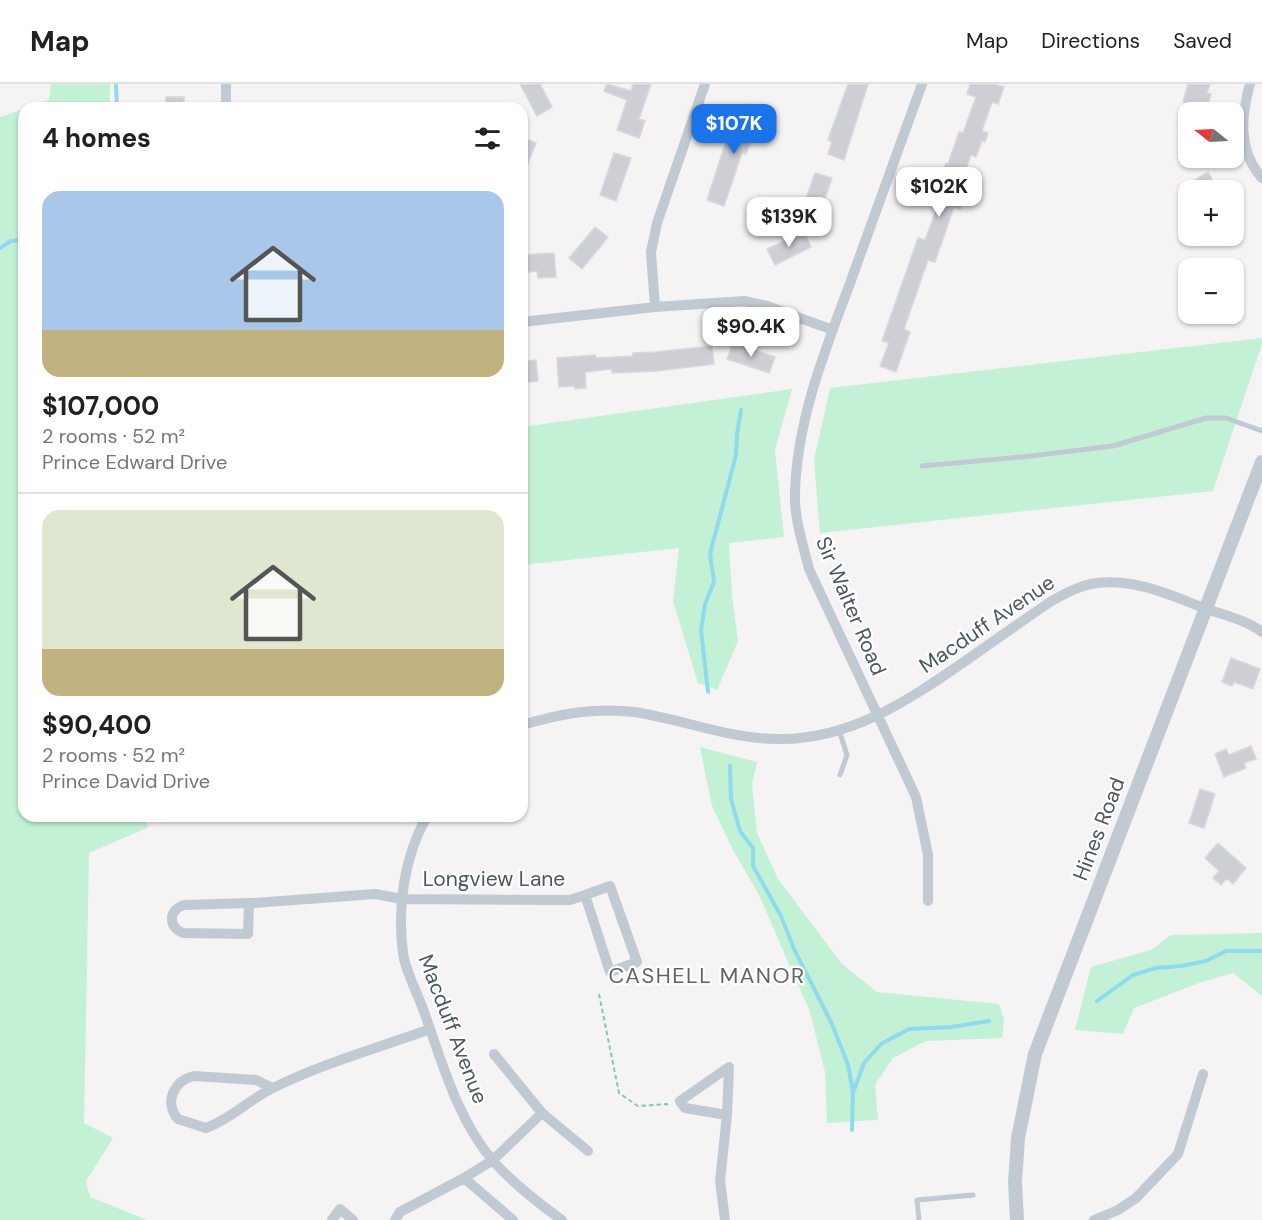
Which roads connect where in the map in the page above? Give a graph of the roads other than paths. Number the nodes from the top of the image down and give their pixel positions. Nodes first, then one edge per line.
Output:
1 (226, 84) edge
2 (705, 84) edge
3 (922, 84) edge
4 (1250, 84) edge
5 (226, 102) edge
6 (1262, 178) edge
7 (655, 307) junction
8 (528, 321) edge
9 (833, 330) junction
10 (1262, 431) edge
11 (1262, 462) edge
12 (922, 466) dead end
13 (1205, 608) junction
14 (1262, 632) edge
15 (877, 717) junction
16 (528, 724) edge
17 (839, 730) junction
18 (840, 775) dead end
19 (424, 822) edge
20 (585, 895) junction
21 (402, 899) junction
22 (928, 901) dead end
23 (249, 903) junction
24 (430, 1029) junction
25 (494, 1054) dead end
26 (1203, 1074) dead end
27 (272, 1088) junction
28 (542, 1113) junction
29 (727, 1115) junction
30 (588, 1151) dead end
31 (493, 1160) junction
32 (464, 1178) junction
33 (973, 1195) dead end
34 (332, 1220) edge
35 (353, 1220) edge
36 (395, 1220) edge
37 (513, 1220) edge
38 (562, 1220) edge
39 (725, 1220) edge
40 (919, 1220) edge
41 (1017, 1220) edge
42 (1094, 1220) edge

1 - 5 street
2 - 7 street
3 - 9 street, Sir Walter Road
4 - 6 street
7 - 8 street
7 - 9 street
9 - 15 street, Sir Walter Road
10 - 12 lane
11 - 13 street, Hines Road
13 - 14 street, Macduff Avenue
13 - 15 street, Macduff Avenue
13 - 41 street, Hines Road
15 - 17 street, Macduff Avenue
15 - 22 street, Sir Walter Road
16 - 17 street, Macduff Avenue
17 - 18 lane
19 - 21 street, Macduff Avenue
20 - 20 street, Longview Lane
20 - 21 street, Longview Lane
21 - 23 street, Longview Lane
21 - 24 street, Macduff Avenue
23 - 23 street, Longview Lane
24 - 27 street
24 - 31 street, Macduff Avenue
25 - 28 street
26 - 42 street
27 - 27 street
28 - 30 street
28 - 31 street
29 - 29 street
29 - 39 street
31 - 32 street
31 - 38 street, Macduff Avenue
32 - 36 street
32 - 37 street
33 - 40 lane
34 - 35 street

